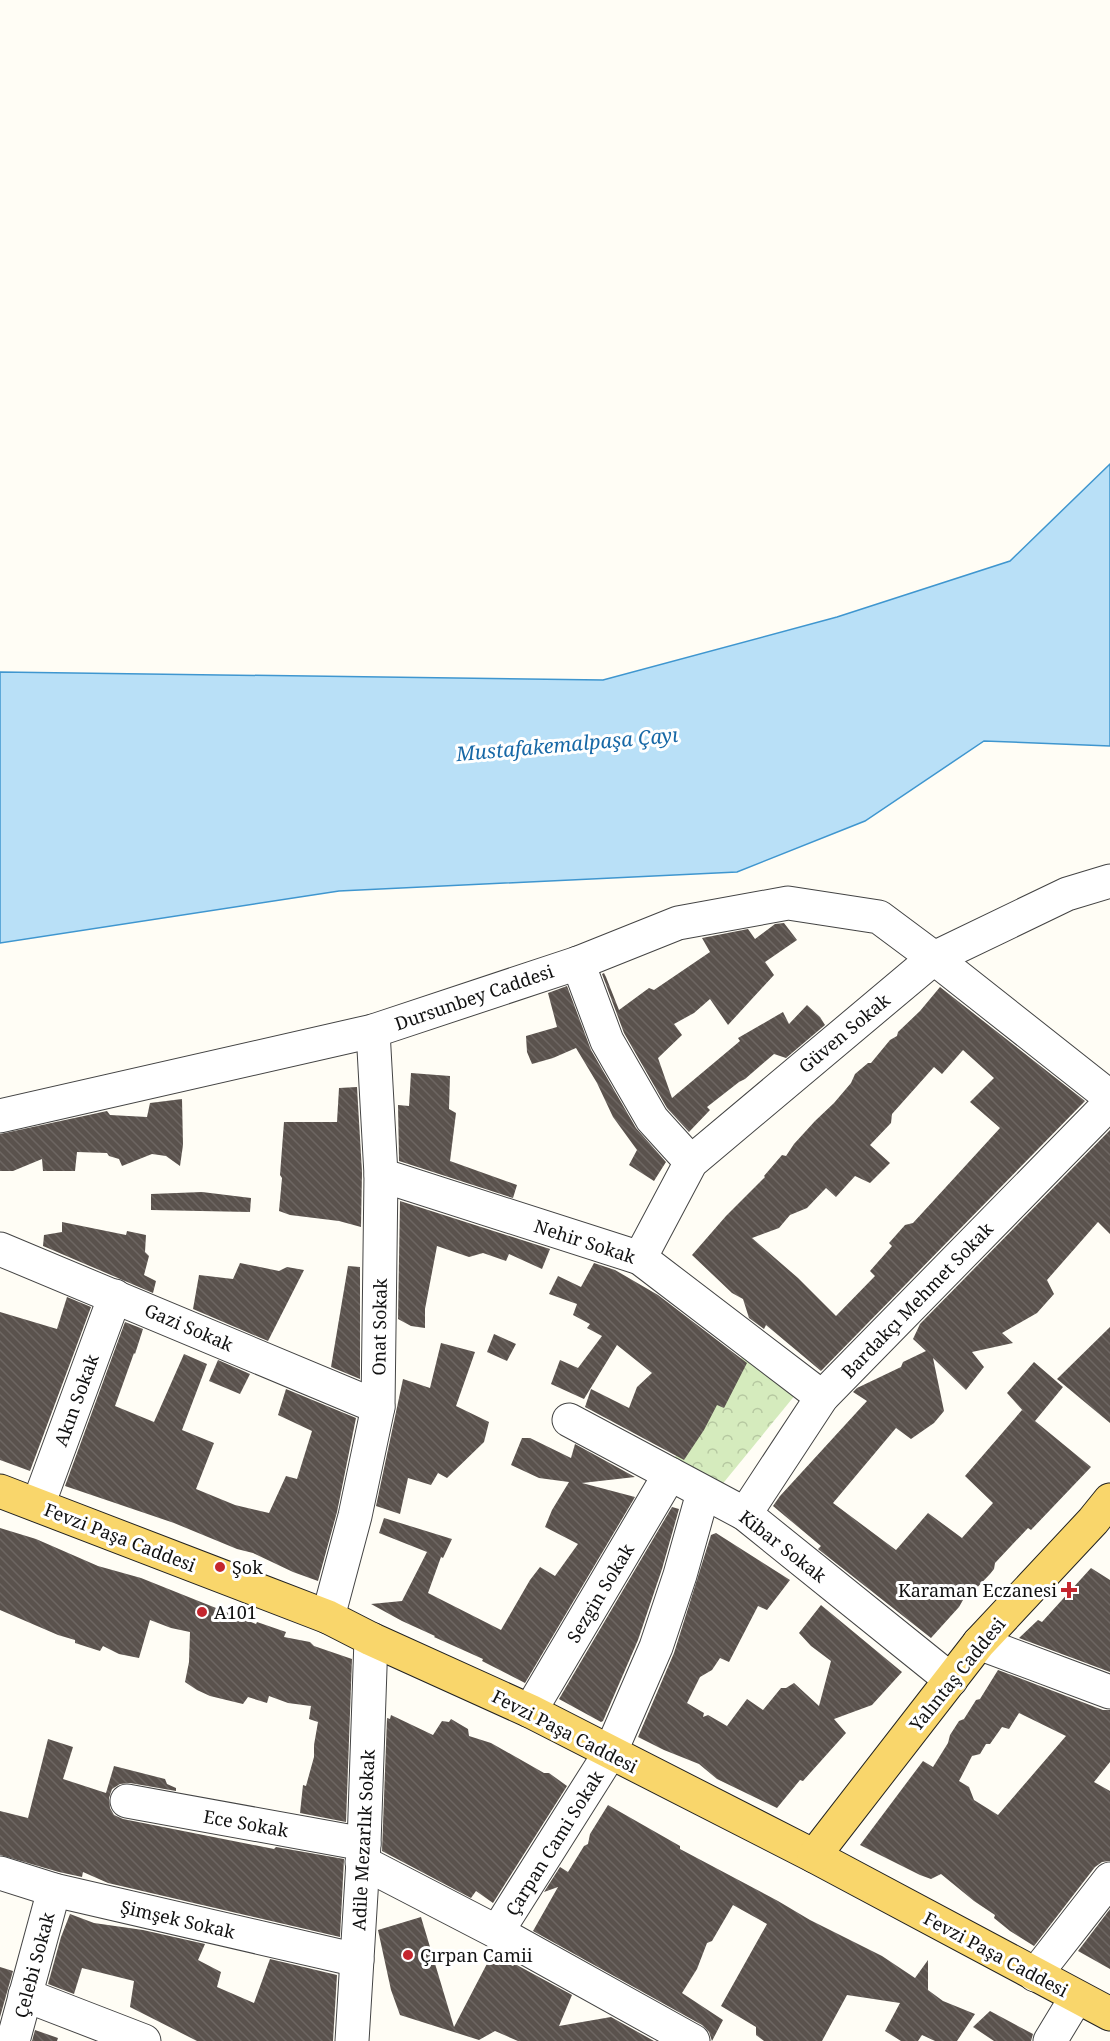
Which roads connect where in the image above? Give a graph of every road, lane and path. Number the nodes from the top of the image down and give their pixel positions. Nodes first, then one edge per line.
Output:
1 (1110, 881) edge
2 (934, 958) junction
3 (578, 963) junction
4 (373, 1031) junction
5 (1110, 1097) edge
6 (1110, 1103) edge
7 (0, 1116) edge
8 (691, 1162) junction
9 (381, 1175) junction
10 (0, 1249) edge
11 (640, 1258) junction
12 (115, 1296) junction
13 (822, 1397) junction
14 (378, 1407) junction
15 (568, 1420) dead end
16 (670, 1474) junction
17 (0, 1491) edge
18 (703, 1493) junction
19 (38, 1505) junction
20 (745, 1514) junction
21 (1104, 1518) edge
22 (328, 1617) junction
23 (372, 1639) junction
24 (979, 1643) junction
25 (951, 1680) junction
26 (1110, 1692) edge
27 (530, 1711) junction
28 (610, 1753) junction
29 (127, 1802) dead end
30 (363, 1853) junction
31 (814, 1856) junction
32 (0, 1873) edge
33 (1110, 1879) edge
34 (54, 1890) junction
35 (497, 1932) junction
36 (357, 1960) junction
37 (1035, 1975) junction
38 (25, 1995) junction
39 (1100, 2006) edge
40 (13, 2041) edge
41 (144, 2041) edge
42 (352, 2041) edge
43 (693, 2041) edge
44 (1050, 2041) edge

1 - 2 street, Güven Sokak
2 - 3 street, Dursunbey Caddesi
2 - 5 street, Dursunbey Caddesi
2 - 8 street, Güven Sokak
3 - 4 street, Dursunbey Caddesi
3 - 8 street
4 - 7 street, Dursunbey Caddesi
4 - 9 street, Onat Sokak
6 - 13 street, Bardakçı Mehmet Sokak
8 - 11 street, Güven Sokak
9 - 11 street, Nehir Sokak
9 - 14 street, Onat Sokak
10 - 12 street, Gazi Sokak
11 - 13 street, Nehir Sokak
12 - 14 street, Gazi Sokak
12 - 19 street, Akın Sokak
13 - 20 street, Bardakçı Mehmet Sokak
14 - 22 street, Onat Sokak
15 - 16 street, Kibar Sokak
16 - 18 street, Kibar Sokak
16 - 27 street, Sezgin Sokak
17 - 19 main road, Fevzi Paşa Caddesi
18 - 20 street, Kibar Sokak
18 - 28 street
19 - 22 main road, Fevzi Paşa Caddesi
20 - 25 street, Kibar Sokak
21 - 24 main road, Yalıntaş Caddesi
22 - 23 main road, Fevzi Paşa Caddesi
23 - 27 main road, Fevzi Paşa Caddesi
23 - 30 street, Adile Mezarlık Sokak
24 - 25 main road, Yalıntaş Caddesi
24 - 26 street
25 - 31 main road, Yalıntaş Caddesi
27 - 28 main road, Fevzi Paşa Caddesi
28 - 31 main road, Fevzi Paşa Caddesi
28 - 35 street, Çarpan Cami Sokak
29 - 30 street, Ece Sokak
30 - 35 street, Ece Sokak
30 - 36 street, Adile Mezarlık Sokak
31 - 37 main road, Fevzi Paşa Caddesi
32 - 34 street, Şimşek Sokak
33 - 37 street
34 - 36 street, Şimşek Sokak
34 - 38 street, Çelebi Sokak
35 - 43 street, Ece Sokak
36 - 42 street, Adile Mezarlık Sokak
37 - 39 main road, Fevzi Paşa Caddesi
38 - 40 street, Çelebi Sokak
38 - 41 street
39 - 44 street

